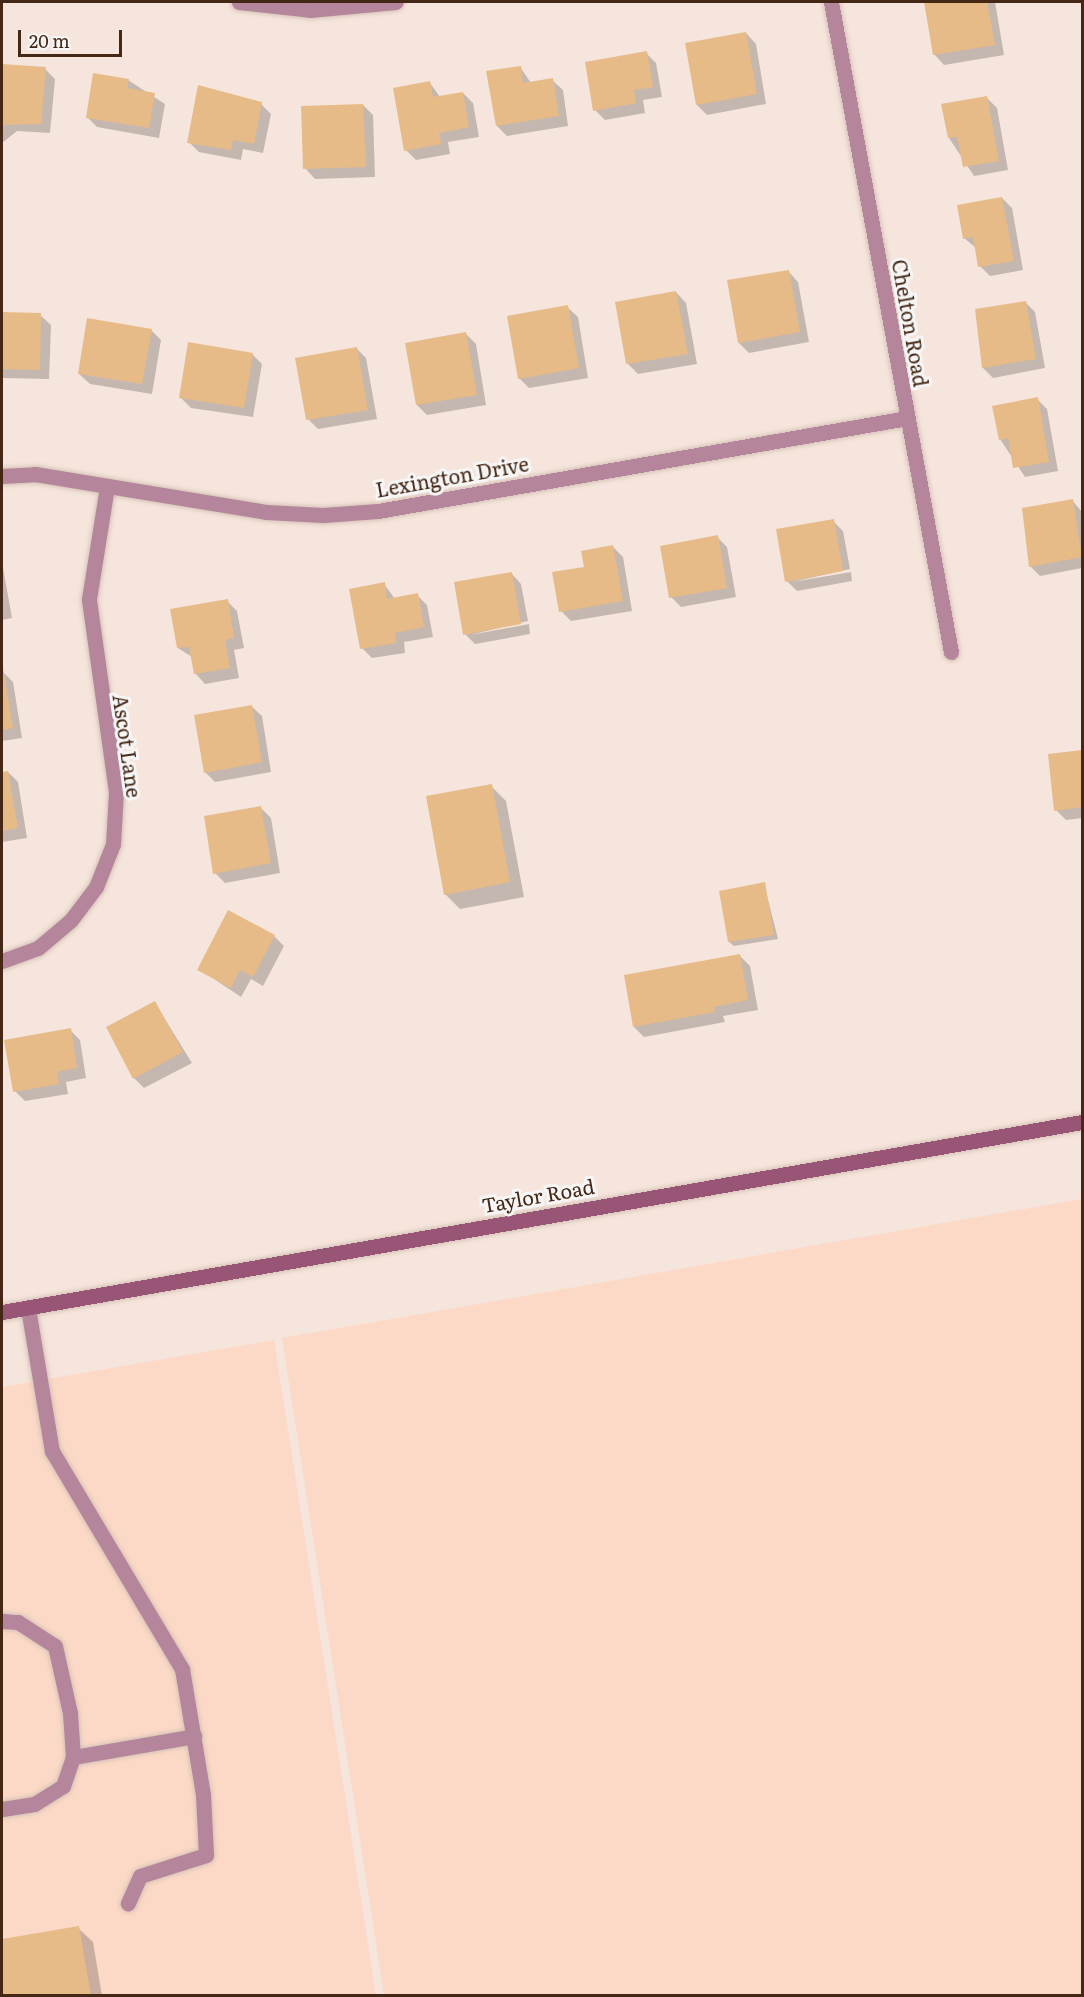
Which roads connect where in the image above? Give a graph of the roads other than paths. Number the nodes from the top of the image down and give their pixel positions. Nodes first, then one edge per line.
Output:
1 (239, 2) edge
2 (396, 2) edge
3 (831, 2) edge
4 (907, 418) junction
5 (2, 476) edge
6 (107, 486) junction
7 (951, 652) dead end
8 (2, 960) edge
9 (1083, 1122) edge
10 (28, 1308) junction
11 (2, 1312) edge
12 (2, 1621) edge
13 (194, 1736) junction
14 (73, 1757) junction
15 (2, 1809) edge
16 (128, 1903) dead end

1 - 2 street
3 - 4 street, Chelton Road
4 - 6 street, Lexington Drive
4 - 7 street, Chelton Road
5 - 6 street, Lexington Drive
6 - 8 street, Ascot Lane
9 - 10 main road, Taylor Road
10 - 11 main road, Taylor Road
10 - 13 street
12 - 14 street
13 - 14 street
13 - 16 street
14 - 15 street

